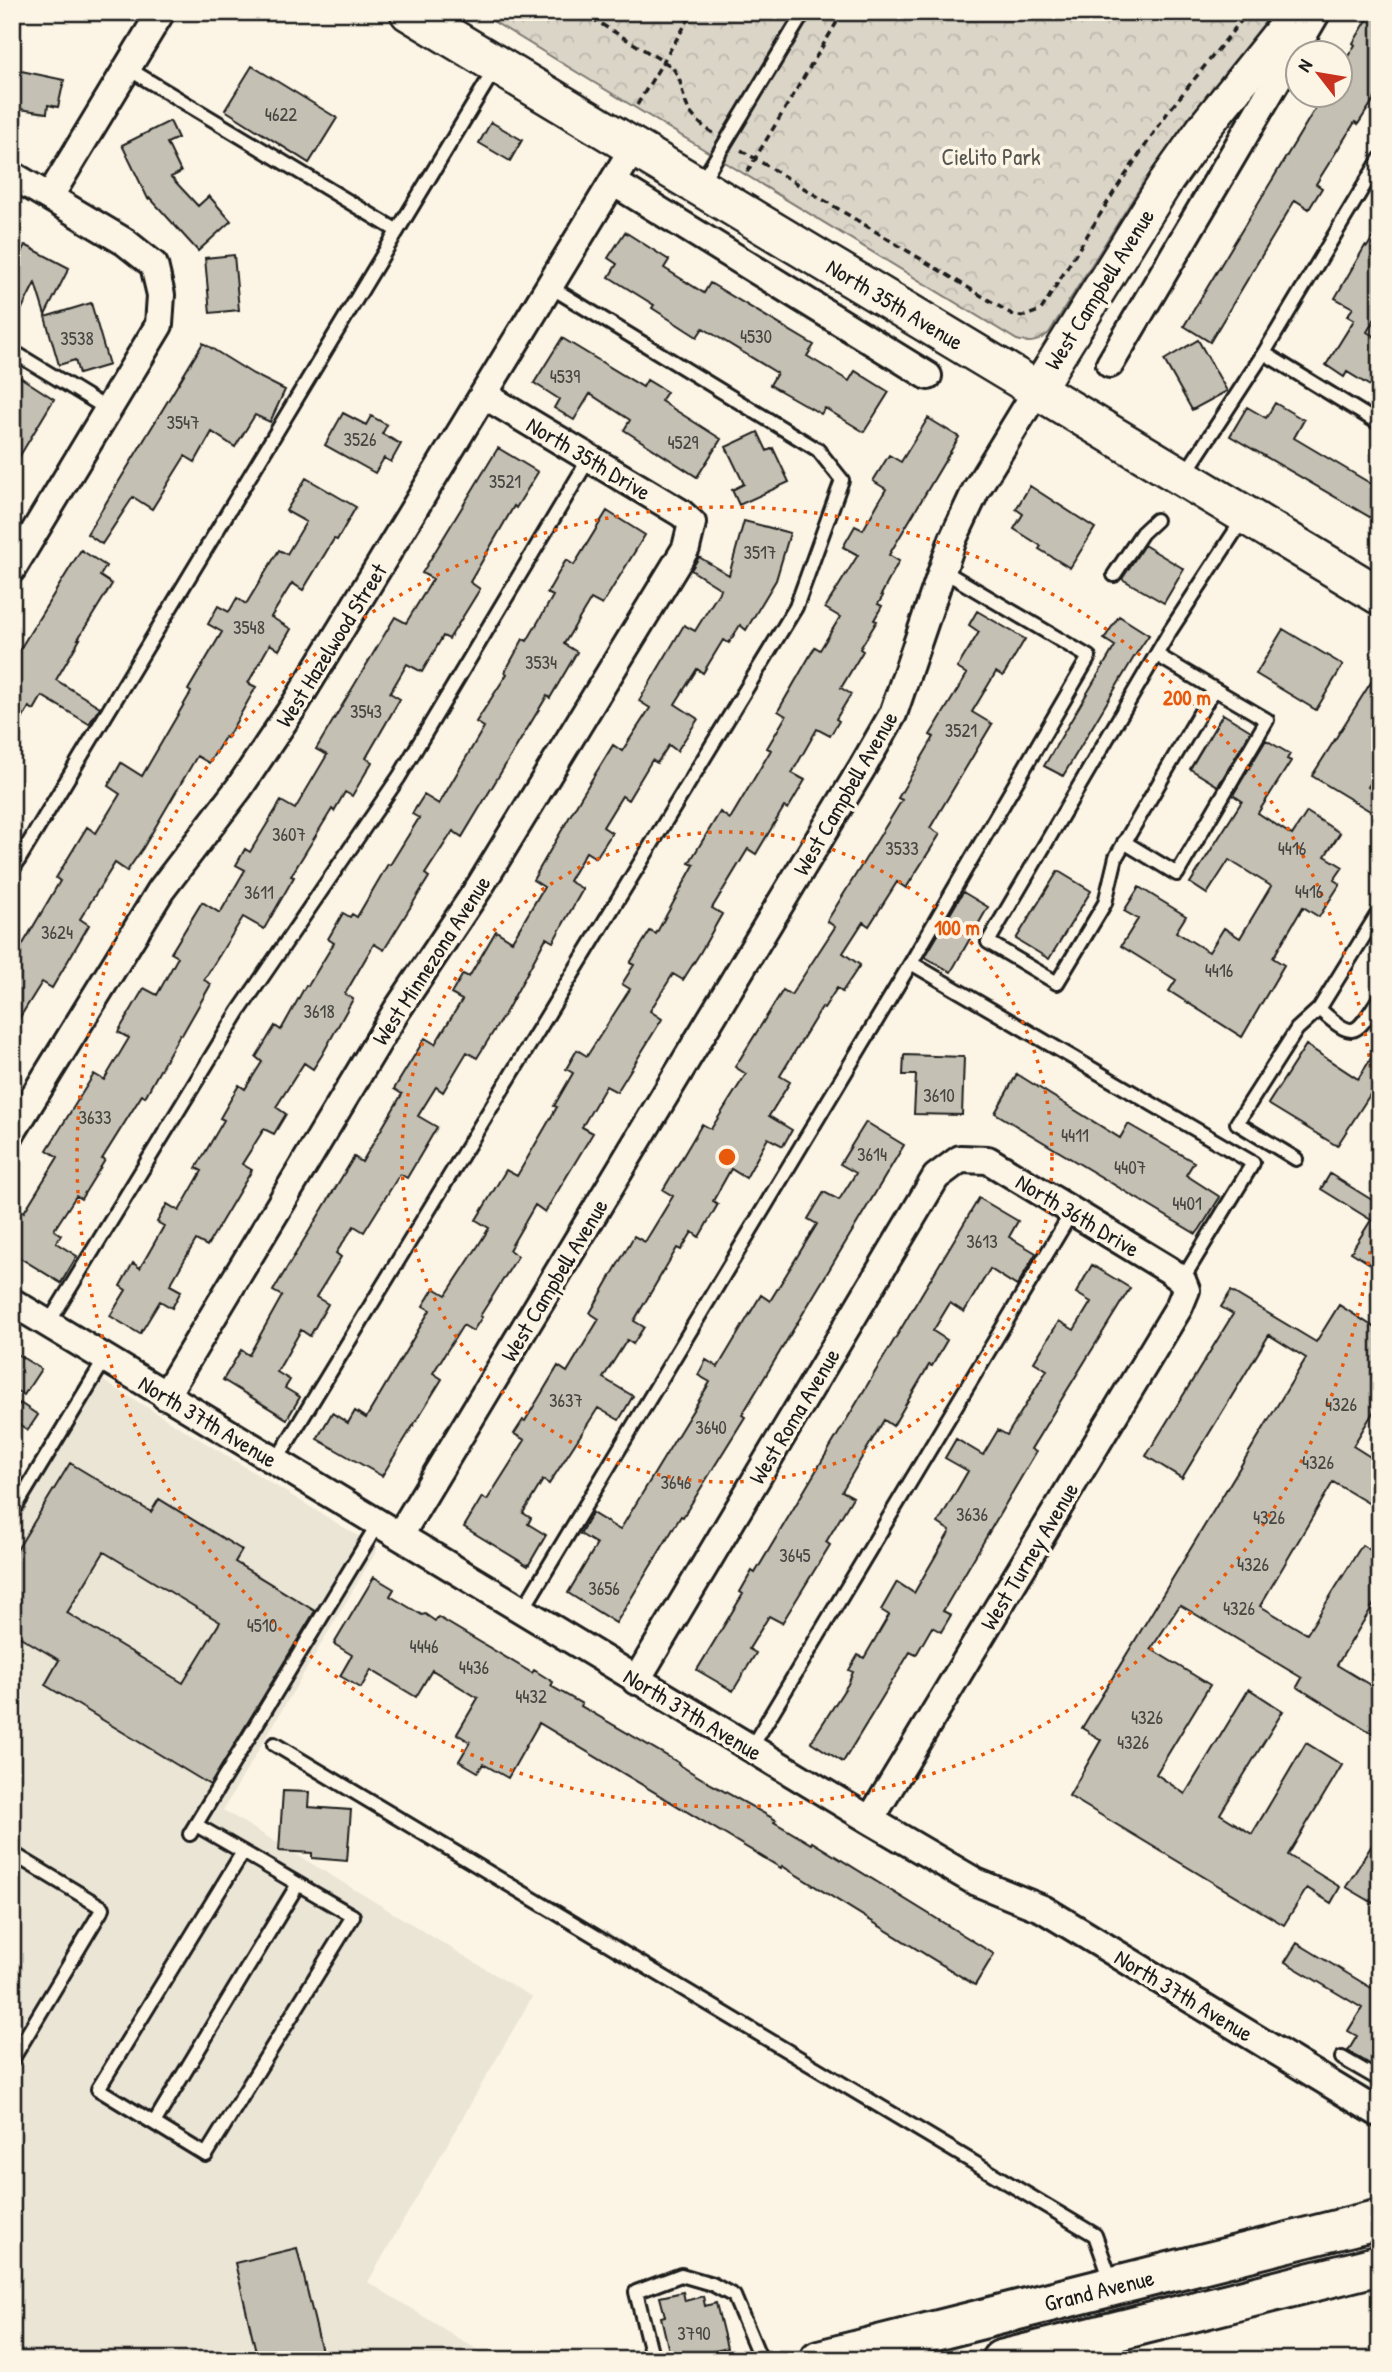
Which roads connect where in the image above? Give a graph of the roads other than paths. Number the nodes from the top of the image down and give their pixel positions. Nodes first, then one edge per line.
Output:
1 (161, 12) edge
2 (409, 12) edge
3 (803, 12) edge
4 (1297, 12) edge
5 (1317, 12) edge
6 (497, 65) junction
7 (127, 68) junction
8 (634, 147) junction
9 (1380, 159) edge
10 (12, 175) edge
11 (612, 182) junction
12 (699, 186) junction
13 (50, 196) junction
14 (396, 230) junction
15 (550, 286) junction
16 (12, 351) edge
17 (1264, 353) junction
18 (1110, 364) dead end
19 (928, 376) dead end
20 (1037, 390) junction
21 (484, 395) junction
22 (109, 410) junction
23 (1380, 424) edge
24 (590, 457) junction
25 (1183, 477) junction
26 (1245, 515) junction
27 (1156, 520) dead end
28 (692, 523) joint
29 (12, 569) edge
30 (942, 570) junction
31 (1114, 575) dead end
32 (1380, 596) edge
33 (1157, 655) junction
34 (1214, 689) junction
35 (1124, 842) junction
36 (12, 871) edge
37 (1380, 910) edge
38 (911, 963) junction
39 (1380, 998) edge
40 (1319, 1009) junction
41 (12, 1132) edge
42 (960, 1159) joint
43 (1296, 1159) dead end
44 (1073, 1210) junction
45 (1184, 1285) junction
46 (12, 1302) edge
47 (48, 1324) junction
48 (105, 1359) junction
49 (164, 1396) junction
50 (276, 1461) junction
51 (12, 1513) edge
52 (389, 1528) junction
53 (522, 1611) junction
54 (636, 1681) junction
55 (274, 1744) dead end
56 (751, 1748) junction
57 (870, 1820) junction
58 (243, 1852) junction
59 (12, 1853) edge
60 (298, 1884) junction
61 (1342, 2058) dead end
62 (12, 2060) edge
63 (1380, 2080) edge
64 (1380, 2114) edge
65 (154, 2123) junction
66 (1380, 2219) edge
67 (1377, 2270) edge
68 (1113, 2286) junction
69 (653, 2360) edge
70 (761, 2360) edge
71 (819, 2360) edge
72 (1001, 2360) edge

1 - 7 street
2 - 6 main road, North 35th Avenue
3 - 12 lane
4 - 20 street, West Campbell Avenue
5 - 18 street, West Campbell Avenue
6 - 8 main road, North 35th Avenue
6 - 14 lane
7 - 13 street
7 - 14 lane
8 - 11 street, West Hazelwood Street
8 - 12 main road, North 35th Avenue
9 - 17 lane
10 - 13 street
11 - 15 street, West Hazelwood Street
11 - 19 street
12 - 20 main road, North 35th Avenue
13 - 22 street
14 - 36 lane
15 - 21 street, West Hazelwood Street
15 - 50 lane
16 - 22 lane
17 - 23 lane
17 - 25 lane
20 - 25 main road, North 35th Avenue
20 - 30 street, West Campbell Avenue
21 - 24 street, North 35th Drive
21 - 41 street, West Hazelwood Street
22 - 29 street
24 - 28 street, North 35th Drive
24 - 47 lane
25 - 26 main road, North 35th Avenue
26 - 32 main road, North 35th Avenue
26 - 33 lane
27 - 31 lane
28 - 49 street, West Minnezona Avenue
30 - 38 lane
30 - 52 street, West Campbell Avenue
33 - 34 lane
33 - 35 lane
34 - 35 lane
34 - 35 lane
37 - 40 lane
38 - 45 lane
38 - 53 lane
39 - 40 lane
40 - 43 lane
42 - 44 street, North 36th Drive
42 - 54 street, West Roma Avenue
44 - 45 street, North 36th Drive
44 - 56 lane
45 - 57 street, West Turney Avenue
46 - 47 street, North 37th Avenue
47 - 48 street, North 37th Avenue
48 - 49 street, North 37th Avenue
48 - 51 lane
49 - 50 street, North 37th Avenue
50 - 52 street, North 37th Avenue
52 - 53 street, North 37th Avenue
52 - 58 lane
53 - 54 street, North 37th Avenue
54 - 56 street, North 37th Avenue
55 - 68 lane
56 - 57 street, North 37th Avenue
57 - 64 street, North 37th Avenue
58 - 60 lane
58 - 65 lane
59 - 62 lane
60 - 65 lane
60 - 65 lane
61 - 63 lane
66 - 68 highway, Grand Avenue
67 - 72 highway, Grand Avenue
68 - 71 highway, Grand Avenue
69 - 70 lane

